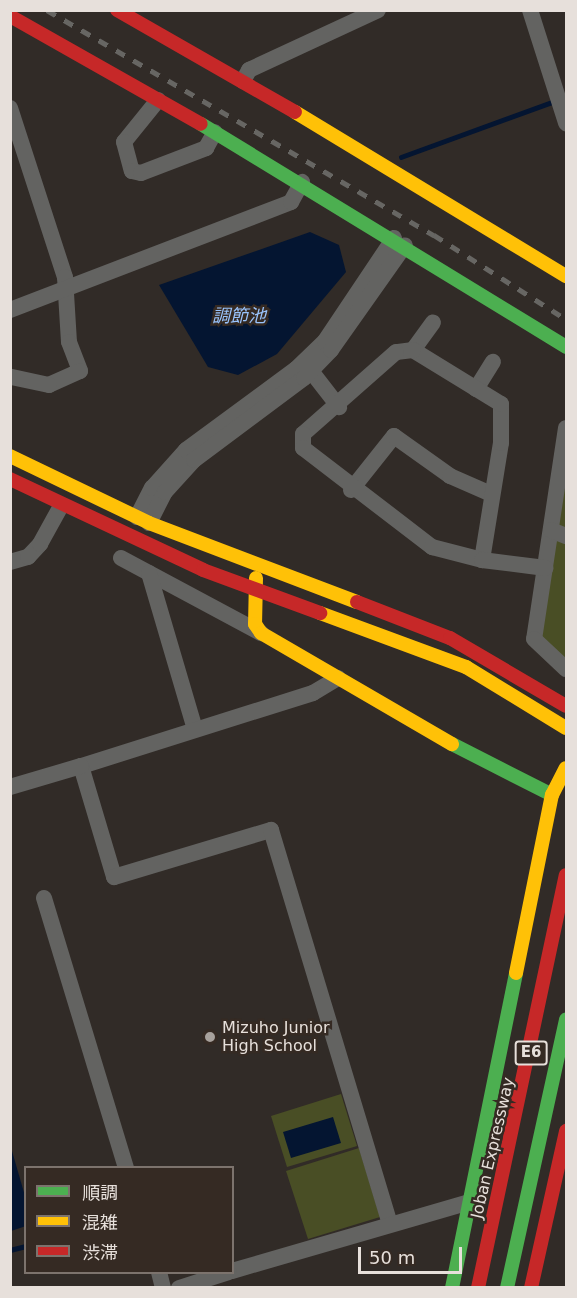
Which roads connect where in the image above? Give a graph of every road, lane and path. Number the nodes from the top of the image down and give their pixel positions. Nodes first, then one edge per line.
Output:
1 (117, 10) edge
2 (378, 10) edge
3 (530, 10) edge
4 (11, 17) edge
5 (243, 81) junction
6 (158, 100) junction
7 (10, 108) edge
8 (567, 123) edge
9 (214, 132) junction
10 (302, 182) junction
11 (399, 242) junction
12 (567, 276) edge
13 (66, 288) junction
14 (10, 310) edge
15 (433, 322) dead end
16 (567, 346) edge
17 (413, 350) junction
18 (493, 362) dead end
19 (311, 370) junction
20 (10, 377) edge
21 (476, 389) junction
22 (339, 407) junction
23 (567, 428) edge
24 (10, 456) edge
25 (10, 479) edge
26 (351, 490) junction
27 (489, 493) junction
28 (61, 506) junction
29 (143, 520) junction
30 (559, 533) edge
31 (183, 537) junction
32 (121, 558) dead end
33 (483, 560) junction
34 (10, 562) edge
35 (545, 568) junction
36 (149, 573) junction
37 (259, 591) junction
38 (261, 633) junction
39 (567, 669) edge
40 (338, 678) junction
41 (567, 706) edge
42 (567, 728) edge
43 (195, 729) junction
44 (81, 766) junction
45 (567, 768) edge
46 (10, 787) edge
47 (552, 795) junction
48 (567, 874) edge
49 (45, 898) dead end
50 (567, 1019) edge
51 (567, 1131) edge
52 (126, 1166) edge
53 (563, 1168) edge
54 (473, 1201) junction
55 (390, 1223) junction
56 (234, 1271) edge
57 (224, 1274) edge
58 (179, 1287) edge
59 (452, 1287) edge
60 (478, 1287) edge
61 (507, 1287) edge
62 (531, 1287) edge

1 - 5 main road
2 - 5 street
3 - 8 street
4 - 6 main road
5 - 12 main road
6 - 9 main road
6 - 9 street
7 - 13 street
9 - 10 main road
10 - 11 main road
10 - 13 street
11 - 16 main road
11 - 19 street
11 - 29 street
13 - 14 street
13 - 20 street
15 - 17 street
17 - 21 street
17 - 22 street
18 - 21 street
19 - 22 street
19 - 29 street
21 - 27 street
22 - 26 street
23 - 30 street
24 - 29 main road
25 - 28 main road
26 - 27 street
26 - 33 street
27 - 33 street
28 - 34 street
28 - 37 main road
29 - 31 main road
30 - 35 street
31 - 37 main road
31 - 41 main road
32 - 36 street
33 - 35 street
35 - 39 street
36 - 38 street
36 - 43 street
37 - 38 main road
37 - 42 main road
38 - 40 main road
40 - 43 street
40 - 47 main road
43 - 44 street
44 - 46 street
44 - 55 street
45 - 47 main road
47 - 54 main road
48 - 60 main road, Joban Expressway / E6
49 - 52 street
50 - 61 main road, E6
51 - 53 main road
53 - 62 main road
54 - 55 street
54 - 59 main road
55 - 56 street
57 - 58 street

